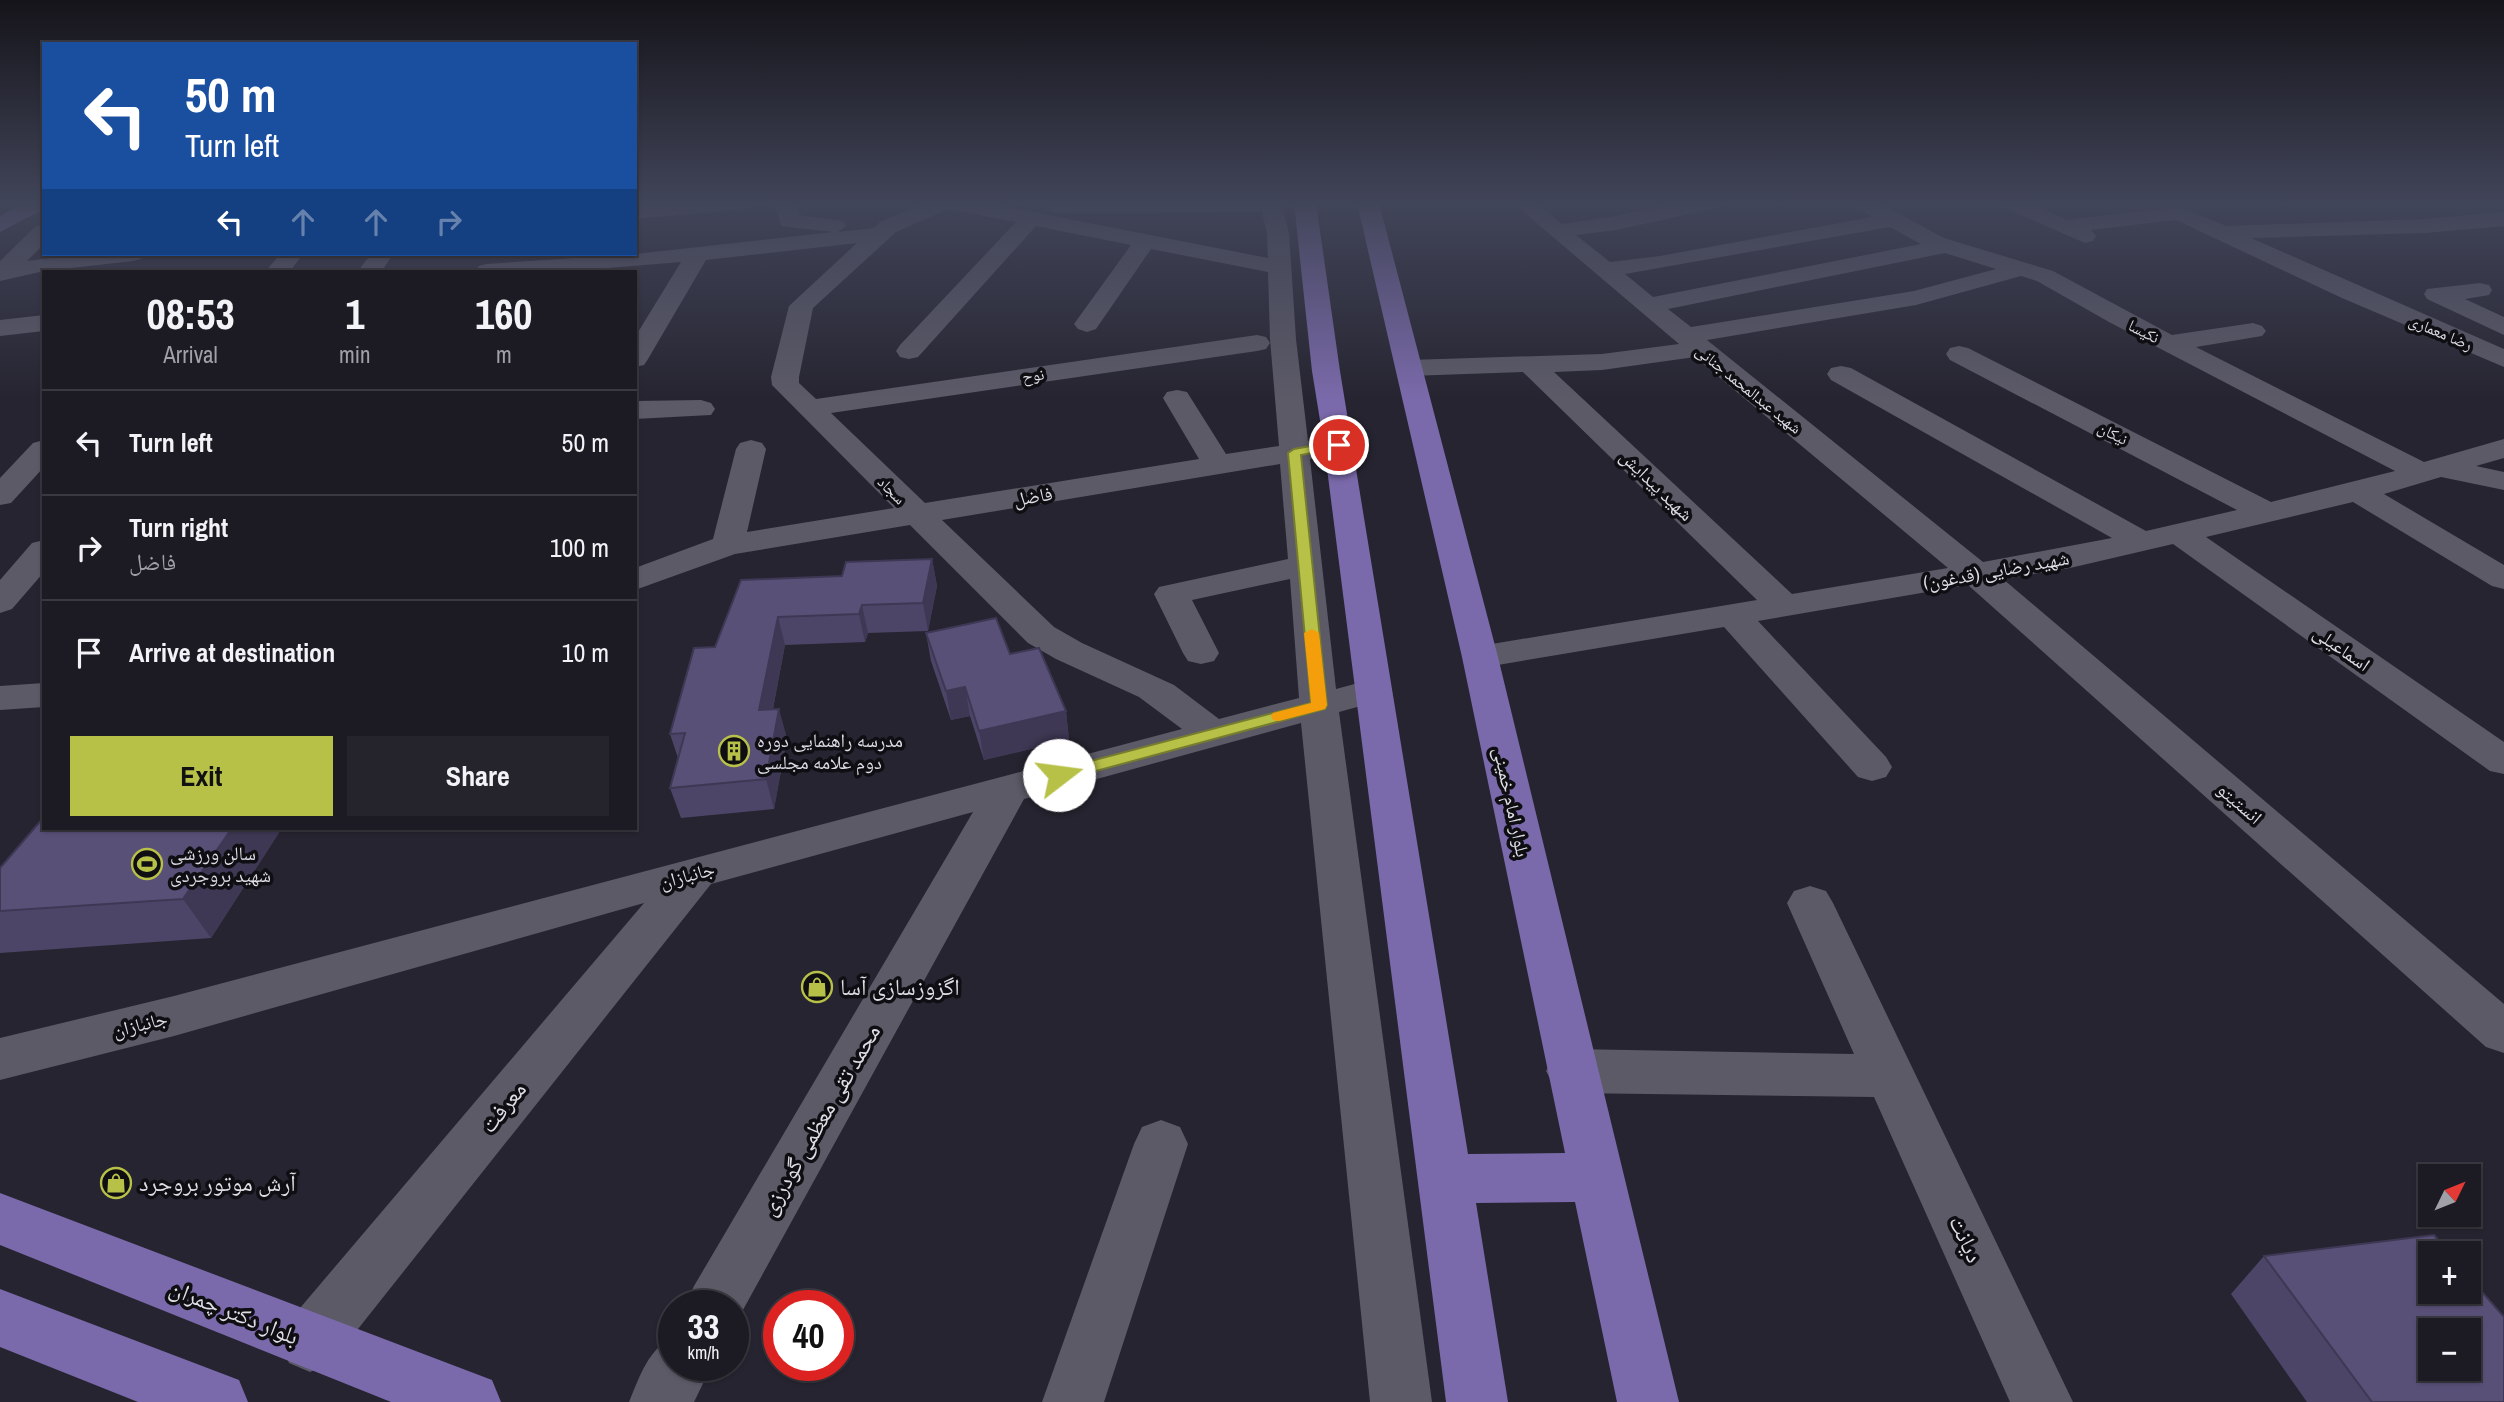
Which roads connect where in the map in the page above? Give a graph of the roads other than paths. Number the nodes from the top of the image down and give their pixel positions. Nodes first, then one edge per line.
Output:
1 (27, 268) edge
2 (689, 268) edge
3 (842, 268) edge
4 (985, 268) edge
5 (1126, 268) edge
6 (1280, 268) edge
7 (1285, 268) edge
8 (1384, 268) edge
9 (1616, 268) edge
10 (1834, 268) edge
11 (2299, 268) edge
12 (2021, 269) joint
13 (1603, 270) joint
14 (1, 272) edge
15 (2480, 290) dead end
16 (1647, 306) junction
17 (42, 323) edge
18 (1087, 324) dead end
19 (2504, 327) edge
20 (0, 328) edge
21 (2253, 331) dead end
22 (1693, 343) junction
23 (2168, 343) junction
24 (909, 351) dead end
25 (1959, 354) dead end
26 (637, 356) edge
27 (2504, 359) edge
28 (1290, 361) junction
29 (1531, 365) junction
30 (1409, 369) junction
31 (1842, 374) dead end
32 (1177, 398) dead end
33 (809, 408) junction
34 (701, 409) dead end
35 (637, 410) edge
36 (1339, 445) junction
37 (2504, 448) edge
38 (751, 449) dead end
39 (42, 451) edge
40 (1294, 453) junction
41 (1218, 465) junction
42 (2428, 470) junction
43 (2504, 481) edge
44 (2358, 492) junction
45 (0, 496) edge
46 (2267, 513) junction
47 (918, 516) junction
48 (2180, 534) junction
49 (2142, 542) junction
50 (728, 545) junction
51 (42, 552) edge
52 (1305, 566) junction
53 (1976, 574) junction
54 (637, 579) edge
55 (2504, 579) edge
56 (0, 603) edge
57 (1784, 606) junction
58 (1733, 614) junction
59 (1201, 653) dead end
60 (1480, 657) junction
61 (1373, 691) junction
62 (42, 695) edge
63 (0, 698) edge
64 (1319, 705) junction
65 (1212, 734) junction
66 (2504, 761) edge
67 (1872, 767) dead end
68 (1008, 789) junction
69 (696, 872) junction
70 (1810, 903) dead end
71 (2504, 1032) edge
72 (0, 1059) edge
73 (1572, 1071) junction
74 (1891, 1076) junction
75 (1161, 1143) dead end
76 (1596, 1177) junction
77 (1444, 1180) junction
78 (0, 1219) edge
79 (724, 1290) edge
80 (0, 1318) edge
81 (310, 1342) junction
82 (672, 1381) edge
83 (213, 1401) edge
84 (470, 1402) edge
85 (660, 1402) edge
86 (1073, 1402) edge
87 (1401, 1402) edge
88 (1477, 1402) edge
89 (1648, 1402) edge
90 (2042, 1402) edge

1 - 14 street
2 - 26 street
3 - 33 street, سجاد
4 - 24 street
5 - 18 street
6 - 28 street
7 - 28 main road
8 - 30 main road, بلوار امام خمینی
9 - 13 street
10 - 16 street
11 - 27 street, رضا معماری
12 - 22 street
12 - 23 street, نکیسا
13 - 16 street, شهید عبدالمحمد جنانی
15 - 19 street
16 - 22 street, شهید عبدالمحمد جنانی
17 - 20 street
21 - 23 street
22 - 29 street
22 - 53 street, شهید عبدالمحمد جنانی
23 - 42 street, نکیسا
25 - 46 street, نیکان
28 - 33 street, نوح
28 - 36 main road
28 - 40 street
29 - 30 street
29 - 57 street, شهید پیدایش
30 - 60 main road, بلوار امام خمینی
31 - 49 street
32 - 41 street
33 - 47 street, سجاد
34 - 35 street
36 - 40 street, فاضل
36 - 61 main road
37 - 42 street, (قدغون) شهید رضایی
38 - 50 street
39 - 45 street
40 - 41 street, فاضل
40 - 52 street
41 - 47 street, فاضل
42 - 43 street
42 - 44 street, (قدغون) شهید رضایی
44 - 46 street, (قدغون) شهید رضایی
44 - 55 street
46 - 48 street, (قدغون) شهید رضایی
47 - 50 street, فاضل
47 - 65 street, سجاد
48 - 49 street, (قدغون) شهید رضایی
48 - 66 street, اسماعیلی
49 - 53 street, (قدغون) شهید رضایی
50 - 54 street, فاضل
51 - 56 street
52 - 59 street
52 - 64 street
53 - 57 street, (قدغون) شهید رضایی
53 - 71 street, انستیتو
57 - 58 street, (قدغون) شهید رضایی
58 - 60 street, (قدغون) شهید رضایی
58 - 67 street
60 - 73 main road, بلوار امام خمینی
61 - 64 street, جانبازان
61 - 77 main road
62 - 63 street
64 - 65 street, جانبازان
64 - 87 street
65 - 68 street, جانبازان
68 - 69 street, جانبازان
68 - 79 street, محمد تقی معظمی گودرزی
69 - 72 street, جانبازان
69 - 81 street, معرفت
70 - 74 street, دیانت
73 - 74 street
73 - 76 main road, بلوار امام خمینی
74 - 90 street, دیانت
75 - 86 street
76 - 77 main road
76 - 89 main road, بلوار امام خمینی
77 - 88 main road
78 - 81 main road, بلوار دکتر چمران
80 - 83 main road
81 - 84 main road, بلوار دکتر چمران
82 - 85 street

